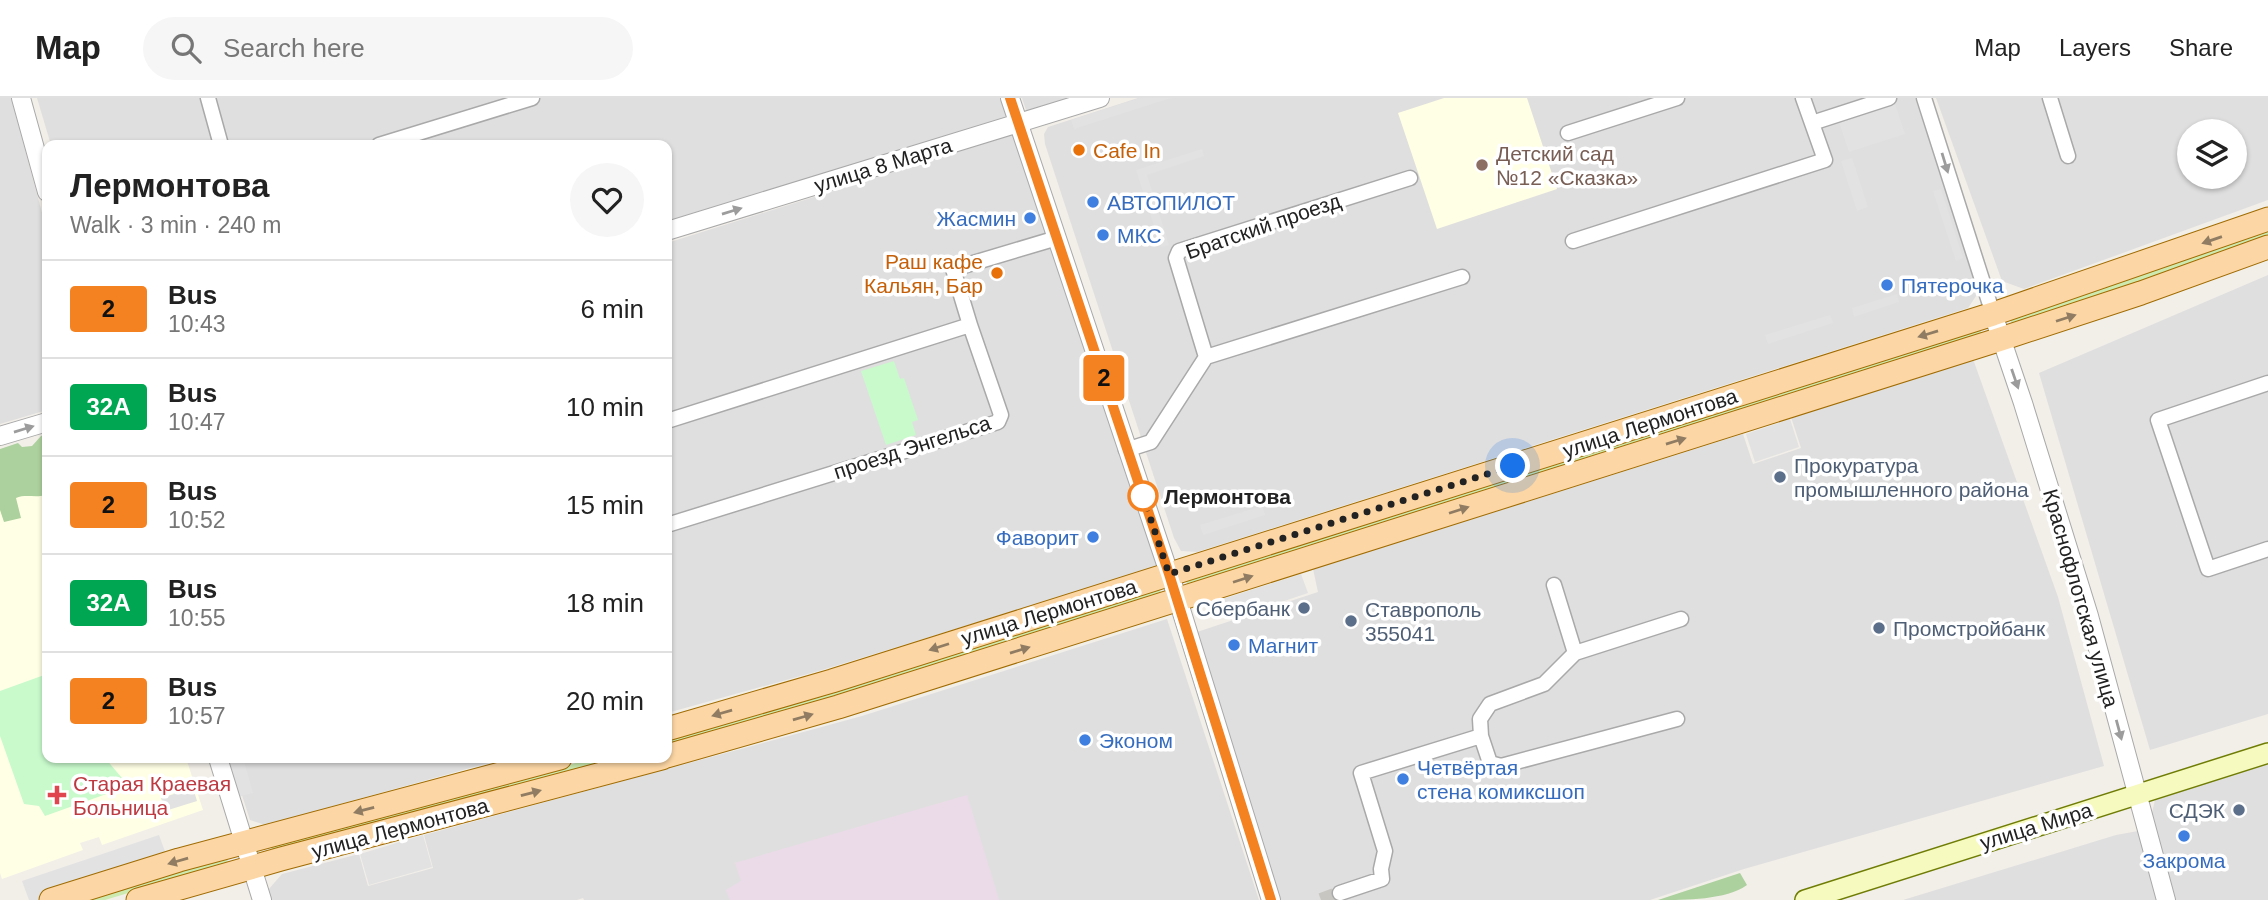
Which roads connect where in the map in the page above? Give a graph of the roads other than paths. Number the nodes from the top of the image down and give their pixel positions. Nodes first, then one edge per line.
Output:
1 (21, 98) edge
2 (208, 98) edge
3 (532, 98) edge
4 (1010, 98) edge
5 (1100, 98) edge
6 (1677, 98) edge
7 (1803, 98) edge
8 (1889, 98) edge
9 (1924, 98) edge
10 (2050, 98) edge
11 (1018, 123) junction
12 (1812, 123) junction
13 (1568, 133) dead end
14 (220, 140) edge
15 (395, 140) edge
16 (2068, 156) dead end
17 (42, 174) edge
18 (1410, 178) dead end
19 (2268, 219) edge
20 (672, 229) edge
21 (1057, 238) junction
22 (1573, 242) dead end
23 (2268, 247) edge
24 (1462, 277) dead end
25 (1993, 314) junction
26 (970, 325) junction
27 (2001, 339) junction
28 (1206, 357) junction
29 (2268, 383) edge
30 (672, 419) edge
31 (42, 423) edge
32 (0, 436) edge
33 (1126, 450) junction
34 (672, 523) edge
35 (2268, 549) edge
36 (1169, 574) junction
37 (1554, 585) dead end
38 (1178, 600) junction
39 (1681, 620) dead end
40 (1575, 653) junction
41 (1677, 719) dead end
42 (672, 728) edge
43 (1481, 736) junction
44 (2268, 752) edge
45 (672, 755) edge
46 (220, 763) edge
47 (541, 763) edge
48 (642, 763) edge
49 (2136, 794) junction
50 (244, 843) junction
51 (252, 867) junction
52 (1340, 893) dead end
53 (51, 900) edge
54 (138, 900) edge
55 (262, 900) edge
56 (1271, 900) edge
57 (1805, 900) edge
58 (2166, 900) edge

1 - 17 street
2 - 14 street
3 - 15 street
4 - 11 street
5 - 11 street, улица 8 Марта
6 - 13 street
7 - 12 street
8 - 12 street
9 -> 25 street, Краснофлотская улица
10 - 16 street
20 -> 11 street, улица 8 Марта
11 - 21 street
12 - 22 street
18 - 28 street, Братский проезд
19 -> 25 main road, улица Лермонтова
21 - 26 street
21 - 33 street
27 -> 23 main road, улица Лермонтова
24 - 28 street
25 - 27 street, Краснофлотская улица
25 -> 36 main road, улица Лермонтова
26 - 30 street
26 - 34 street, проезд Энгельса
38 -> 27 main road, улица Лермонтова
27 -> 49 street, Краснофлотская улица
28 - 33 street
29 - 35 street
32 -> 31 street
33 - 36 street
36 - 38 street
36 -> 42 main road, улица Лермонтова
37 - 40 street
45 -> 38 main road, улица Лермонтова
38 - 56 street
39 - 40 street
40 - 43 street
41 - 43 street
43 - 52 street
44 - 49 main road, улица Мира
46 - 50 street
47 -> 50 main road, улица Лермонтова
51 -> 48 main road, улица Лермонтова
49 - 57 main road, улица Мира
49 - 58 street, Краснофлотская улица
50 - 51 street
50 -> 53 main road, улица Лермонтова
51 - 54 main road, улица Лермонтова
51 - 55 street

